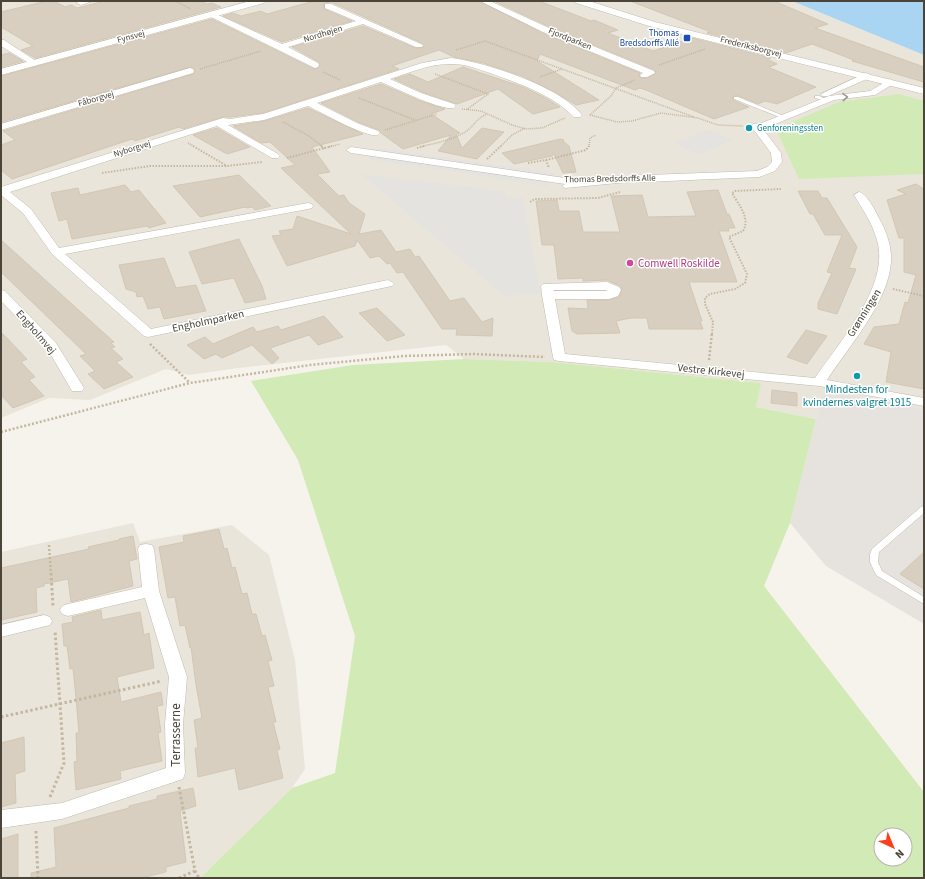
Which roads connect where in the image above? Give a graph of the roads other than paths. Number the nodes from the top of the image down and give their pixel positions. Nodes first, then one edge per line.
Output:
1 (89, 1) edge
2 (261, 1) edge
3 (484, 1) edge
4 (579, 1) edge
5 (81, 3) dead end
6 (328, 6) dead end
7 (211, 15) junction
8 (364, 21) junction
9 (1, 42) edge
10 (419, 45) dead end
11 (281, 47) junction
12 (35, 63) junction
13 (315, 65) road end
14 (1, 72) edge
15 (190, 72) road end
16 (644, 73) road end
17 (866, 76) junction
18 (382, 79) junction
19 (890, 82) junction
20 (924, 91) edge
21 (736, 98) dead end
22 (822, 99) junction
23 (310, 103) junction
24 (262, 108) dead end
25 (455, 108) road end
26 (780, 115) junction
27 (578, 116) road end
28 (218, 123) junction
29 (1, 127) edge
30 (375, 133) road end
31 (351, 150) dead end
32 (275, 158) road end
33 (645, 179) junction
34 (565, 186) dead end
35 (1, 190) edge
36 (859, 195) dead end
37 (308, 206) dead end
38 (56, 252) junction
39 (388, 284) dead end
40 (548, 295) dead end
41 (3, 297) edge
42 (819, 382) junction
43 (77, 388) dead end
44 (924, 402) edge
45 (924, 509) edge
46 (146, 549) dead end
47 (151, 591) junction
48 (924, 600) edge
49 (1, 631) edge
50 (1, 819) edge

1 - 5 street
2 - 7 street, Fynsvej
3 - 16 street, Fjordparken
4 - 17 street, Frederiksborgvej
6 - 8 street, Nordhøjen
7 - 11 street, Nordhøjen
7 - 12 street, Fynsvej
8 - 10 street, Nordhøjen
8 - 11 street, Nordhøjen
9 - 12 street
11 - 13 street, Nordhøjen
12 - 14 street, Fynsvej
15 - 29 street, Fåborgvej
17 - 19 street, Frederiksborgvej
17 - 22 street
18 - 23 street
18 - 25 street
18 - 27 street
19 - 20 street, Frederiksborgvej
22 -> 19 street
21 - 26 lane
22 - 26 street
23 - 28 street
23 - 30 street
24 - 28 street, Nyborgvej
26 - 33 street, Thomas Bredsdorffs Alle
28 - 32 street
28 - 35 street, Nyborgvej
31 - 33 street, Thomas Bredsdorffs Alle
33 - 34 lane
35 - 38 street
36 - 42 street, Grønningen
37 - 38 street
38 - 39 street, Engholmparken
40 - 42 street, Vestre Kirkevej
41 - 43 street, Engholmvej
42 - 44 street, Vestre Kirkevej
45 - 48 lane
46 - 47 street, Terrasserne
47 - 49 street
47 - 50 street, Terrasserne

